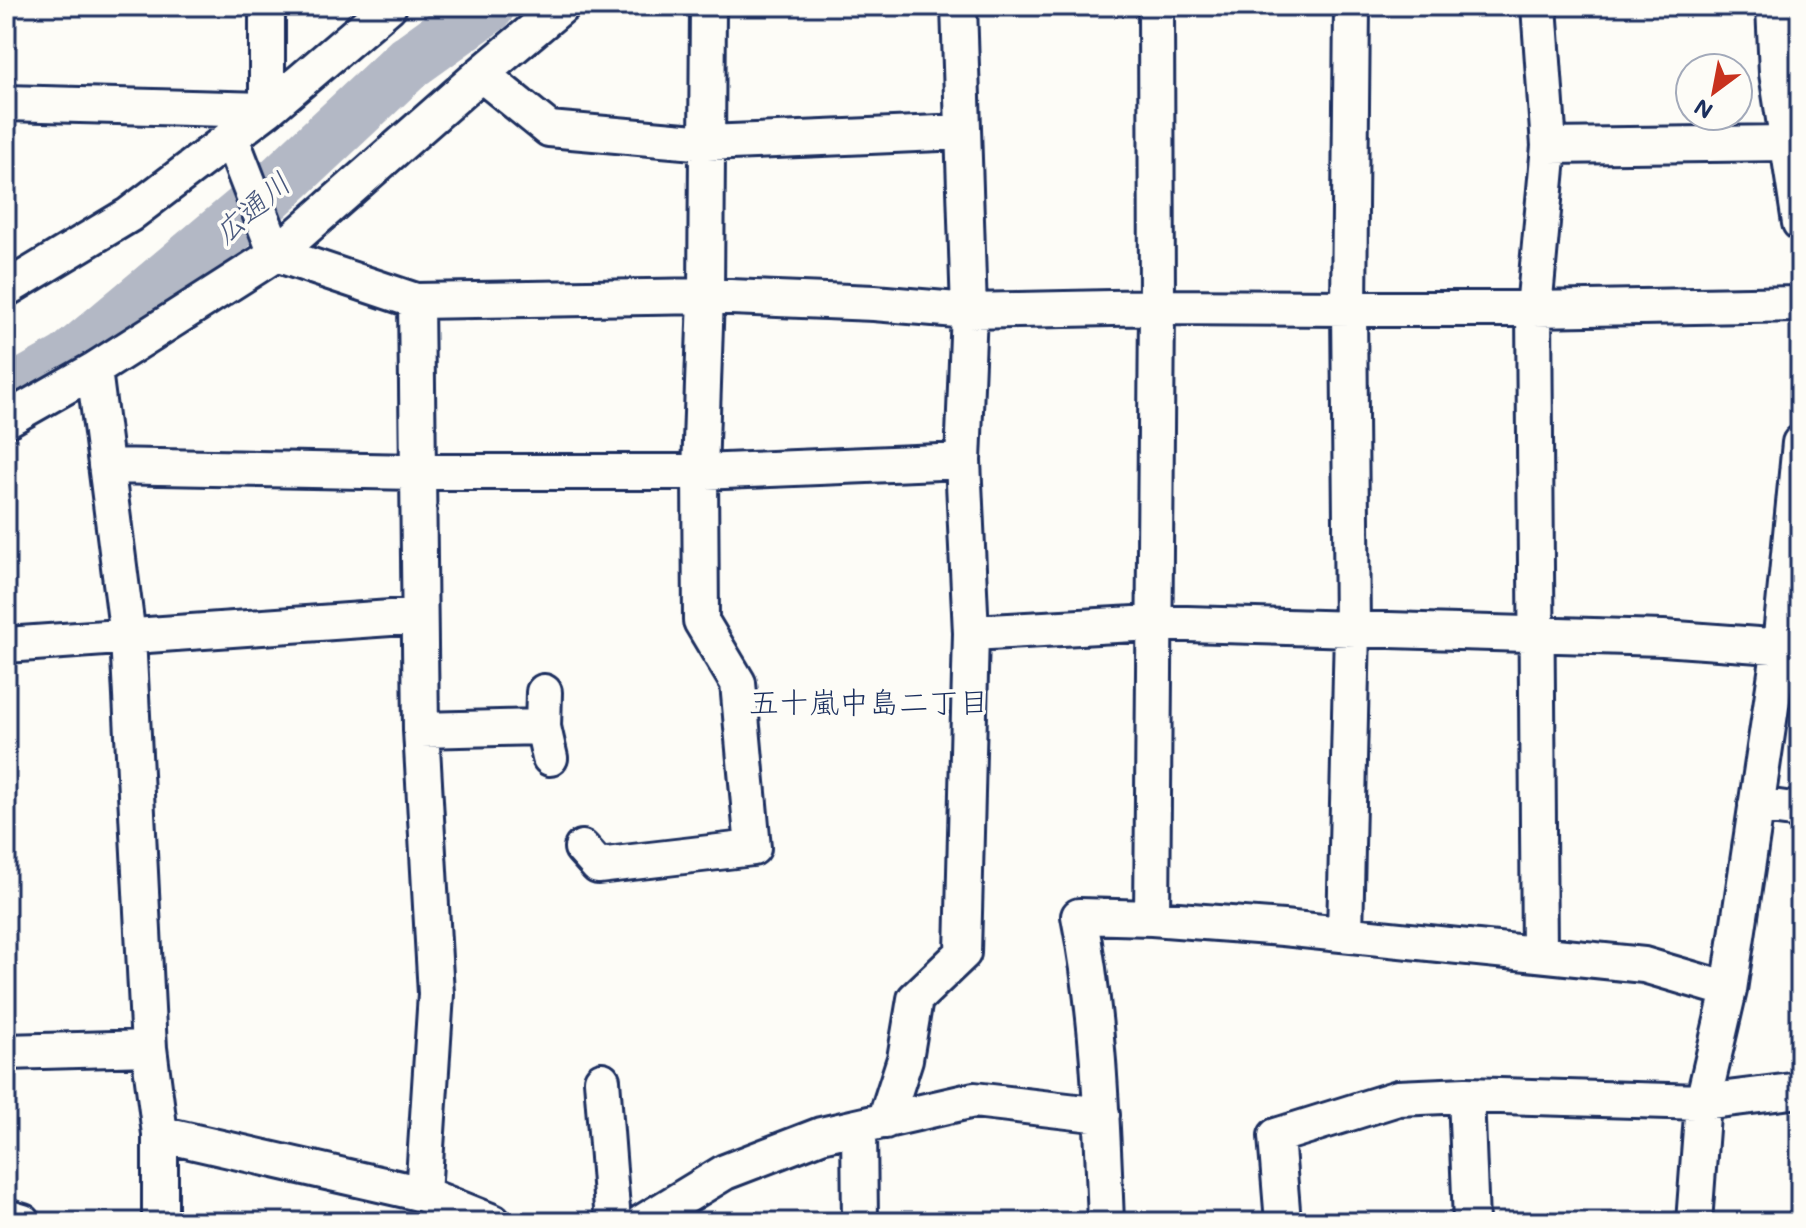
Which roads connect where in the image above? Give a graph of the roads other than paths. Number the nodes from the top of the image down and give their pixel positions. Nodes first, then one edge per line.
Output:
1 (267, 6) edge
2 (389, 6) edge
3 (562, 6) edge
4 (708, 6) edge
5 (959, 6) edge
6 (1156, 6) edge
7 (1352, 6) edge
8 (1539, 6) edge
9 (1774, 6) edge
10 (481, 74) junction
11 (1788, 75) edge
12 (6, 103) edge
13 (267, 110) junction
14 (963, 132) junction
15 (231, 139) junction
16 (707, 143) junction
17 (1787, 143) junction
18 (1549, 146) junction
19 (1800, 223) edge
20 (276, 252) junction
21 (13, 281) edge
22 (706, 296) junction
23 (416, 301) junction
24 (1800, 304) edge
25 (1157, 307) junction
26 (1349, 308) junction
27 (1534, 309) junction
28 (969, 311) junction
29 (94, 370) junction
30 (6, 420) edge
31 (963, 461) junction
32 (1799, 463) edge
33 (106, 466) junction
34 (418, 472) junction
35 (700, 472) junction
36 (419, 616) junction
37 (1153, 623) junction
38 (1352, 629) junction
39 (971, 633) junction
40 (1537, 634) junction
41 (128, 637) junction
42 (6, 645) edge
43 (1790, 647) edge
44 (544, 692) dead end
45 (421, 730) junction
46 (1756, 805) junction
47 (1800, 811) edge
48 (582, 848) dead end
49 (1152, 918) junction
50 (1345, 934) junction
51 (1539, 954) junction
52 (1729, 990) junction
53 (149, 1048) junction
54 (6, 1052) edge
55 (602, 1080) dead end
56 (1800, 1090) edge
57 (1466, 1095) junction
58 (1703, 1102) junction
59 (1102, 1115) junction
60 (872, 1124) junction
61 (160, 1134) junction
62 (423, 1194) junction
63 (6, 1217) edge
64 (23, 1222) edge
65 (160, 1222) edge
66 (493, 1222) edge
67 (613, 1222) edge
68 (643, 1222) edge
69 (860, 1222) edge
70 (1106, 1222) edge
71 (1283, 1222) edge
72 (1471, 1222) edge
73 (1694, 1222) edge

1 - 13 street
2 - 13 street
3 - 10 street
4 - 16 street
5 - 14 street
6 - 25 street
7 - 26 street
8 - 18 street
9 - 11 street
10 - 16 street
10 - 20 street
11 - 17 street
12 - 13 street
13 - 15 street
14 - 16 street
14 - 28 street
15 - 20 street
15 - 21 street
16 - 22 street
17 - 18 street
17 - 19 street
18 - 27 street
20 - 23 street
20 - 29 street
22 - 23 street
22 - 28 street
22 - 35 street
23 - 34 street
24 - 27 street
25 - 26 street
25 - 28 street
25 - 37 street
26 - 27 street
26 - 38 street
27 - 40 street
28 - 31 street
29 - 30 street
29 - 33 street
31 - 35 street
31 - 39 street
32 - 43 street
33 - 34 street
33 - 41 street
34 - 35 street
34 - 36 street
35 - 48 street
36 - 41 street
36 - 45 street
37 - 38 street
37 - 39 street
37 - 49 street
38 - 40 street
38 - 50 street
39 - 60 street
40 - 43 street
40 - 51 street
41 - 42 street
41 - 53 street
43 - 46 street
44 - 45 street
45 - 62 street
46 - 47 street
46 - 52 street
49 - 50 street
49 - 59 street
50 - 51 street
51 - 52 street
52 - 58 street
53 - 54 street
53 - 61 street
55 - 67 street
56 - 58 street
57 - 58 street
57 - 71 street
57 - 72 street
58 - 73 street
59 - 60 street
59 - 70 street
60 - 68 street
60 - 69 street
61 - 62 street
61 - 65 street
62 - 66 street
63 - 64 street

